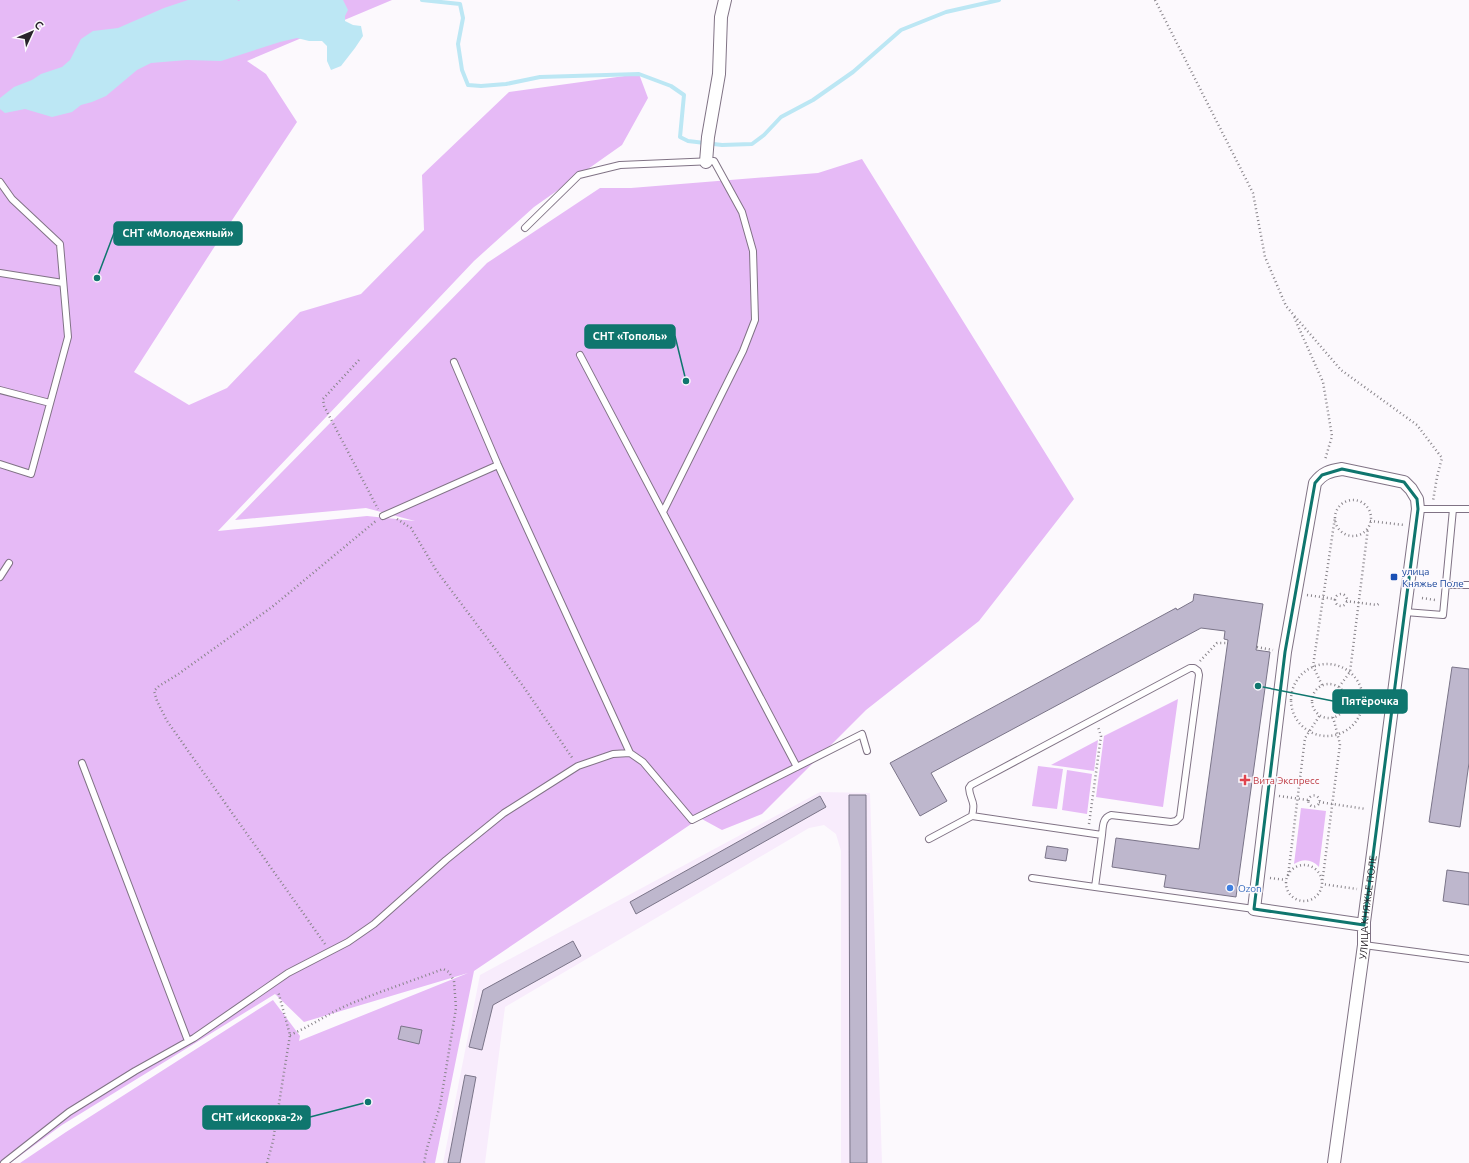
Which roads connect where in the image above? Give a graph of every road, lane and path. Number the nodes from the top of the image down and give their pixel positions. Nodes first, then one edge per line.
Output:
1 (725, 0) edge
2 (1155, 0) edge
3 (707, 157) junction
4 (0, 182) edge
5 (525, 228) dead end
6 (0, 273) edge
7 (63, 283) junction
8 (1293, 315) junction
9 (580, 355) dead end
10 (359, 360) dead end
11 (454, 362) dead end
12 (0, 390) edge
13 (50, 403) junction
14 (0, 464) edge
15 (1324, 464) dead end
16 (498, 465) junction
17 (1418, 509) junction
18 (1432, 509) junction
19 (1453, 509) junction
20 (1469, 509) edge
21 (663, 512) junction
22 (382, 516) junction
23 (1335, 517) junction
24 (1370, 521) junction
25 (1416, 527) junction
26 (1368, 528) junction
27 (9, 563) dead end
28 (0, 577) edge
29 (1446, 585) junction
30 (1469, 586) edge
31 (1296, 594) junction
32 (1323, 597) junction
33 (1422, 598) dead end
34 (1334, 599) junction
35 (1444, 600) junction
36 (1346, 601) junction
37 (1359, 602) junction
38 (1380, 603) dead end
39 (1404, 612) junction
40 (1227, 643) dead end
41 (1257, 647) dead end
42 (1285, 652) junction
43 (1314, 666) junction
44 (1194, 668) junction
45 (1350, 672) junction
46 (1322, 685) junction
47 (1339, 687) junction
48 (1320, 715) junction
49 (1333, 717) junction
50 (1095, 719) junction
51 (1309, 732) junction
52 (1337, 734) junction
53 (867, 751) dead end
54 (630, 753) junction
55 (82, 764) dead end
56 (578, 766) junction
57 (797, 767) junction
58 (1268, 794) junction
59 (1297, 799) junction
60 (1308, 800) junction
61 (1319, 802) junction
62 (1332, 804) junction
63 (1379, 810) junction
64 (972, 816) junction
65 (1088, 833) junction
66 (1102, 835) junction
67 (929, 839) dead end
68 (1258, 876) junction
69 (1288, 876) junction
70 (1032, 878) dead end
71 (1286, 880) junction
72 (1322, 884) junction
73 (1095, 887) junction
74 (1368, 891) junction
75 (1254, 909) junction
76 (1364, 925) junction
77 (1364, 945) junction
78 (330, 951) junction
79 (1469, 959) edge
80 (275, 982) junction
81 (290, 1035) junction
82 (188, 1041) junction
83 (4, 1163) edge
84 (267, 1163) edge
85 (424, 1163) edge
86 (1334, 1163) edge

1 - 3 street
2 - 8 path
3 - 5 lane
3 - 21 lane
4 - 7 lane
6 - 7 lane
7 - 13 lane
8 - 15 path
8 - 18 path
9 - 21 lane
10 - 22 path
11 - 16 lane
12 - 13 lane
13 - 14 lane
16 - 22 lane
16 - 54 lane
17 - 18 lane
17 - 25 street, УЛИЦА КНЯЖЬЕ ПОЛЕ
17 - 31 street
18 - 19 lane
19 - 20 lane
19 - 29 lane
21 - 57 lane
22 - 56 path
22 - 78 path
23 - 24 path
23 - 26 path
23 - 32 path
24 - 25 path
24 - 26 path
25 - 39 street, УЛИЦА КНЯЖЬЕ ПОЛЕ
26 - 37 path
27 - 28 lane
29 - 30 lane
29 - 35 lane
31 - 32 path
31 - 42 street
32 - 34 path
32 - 43 path
33 - 35 path
34 - 36 path
34 - 36 path
35 - 39 lane
36 - 37 path
37 - 38 path
37 - 45 path
39 - 63 street, УЛИЦА КНЯЖЬЕ ПОЛЕ
40 - 44 path
41 - 42 path
42 - 58 street
43 - 45 path
43 - 46 path
43 - 51 path
44 - 50 lane
44 - 66 lane
45 - 47 path
45 - 52 path
46 - 47 path
46 - 48 path
47 - 49 path
48 - 49 path
48 - 51 path
49 - 52 path
50 - 64 lane
50 - 65 path
51 - 52 path
51 - 59 path
52 - 62 path
53 - 57 lane
54 - 56 lane
54 - 57 lane
55 - 82 lane
56 - 78 lane
58 - 59 path
58 - 68 street
59 - 60 path
59 - 69 path
60 - 61 path
60 - 61 path
61 - 62 path
62 - 63 path
62 - 72 path
63 - 74 street, УЛИЦА КНЯЖЬЕ ПОЛЕ
64 - 65 lane
64 - 67 lane
65 - 66 lane
66 - 73 lane
68 - 71 path
68 - 75 street
69 - 71 path
69 - 72 path
70 - 73 lane
71 - 72 path
72 - 74 path
73 - 75 lane
74 - 76 street, УЛИЦА КНЯЖЬЕ ПОЛЕ
75 - 76 street
76 - 77 street, УЛИЦА КНЯЖЬЕ ПОЛЕ
77 - 79 lane
77 - 86 street, УЛИЦА КНЯЖЬЕ ПОЛЕ
78 - 80 lane
80 - 81 path
80 - 82 lane
81 - 84 path
81 - 85 path
82 - 83 lane

